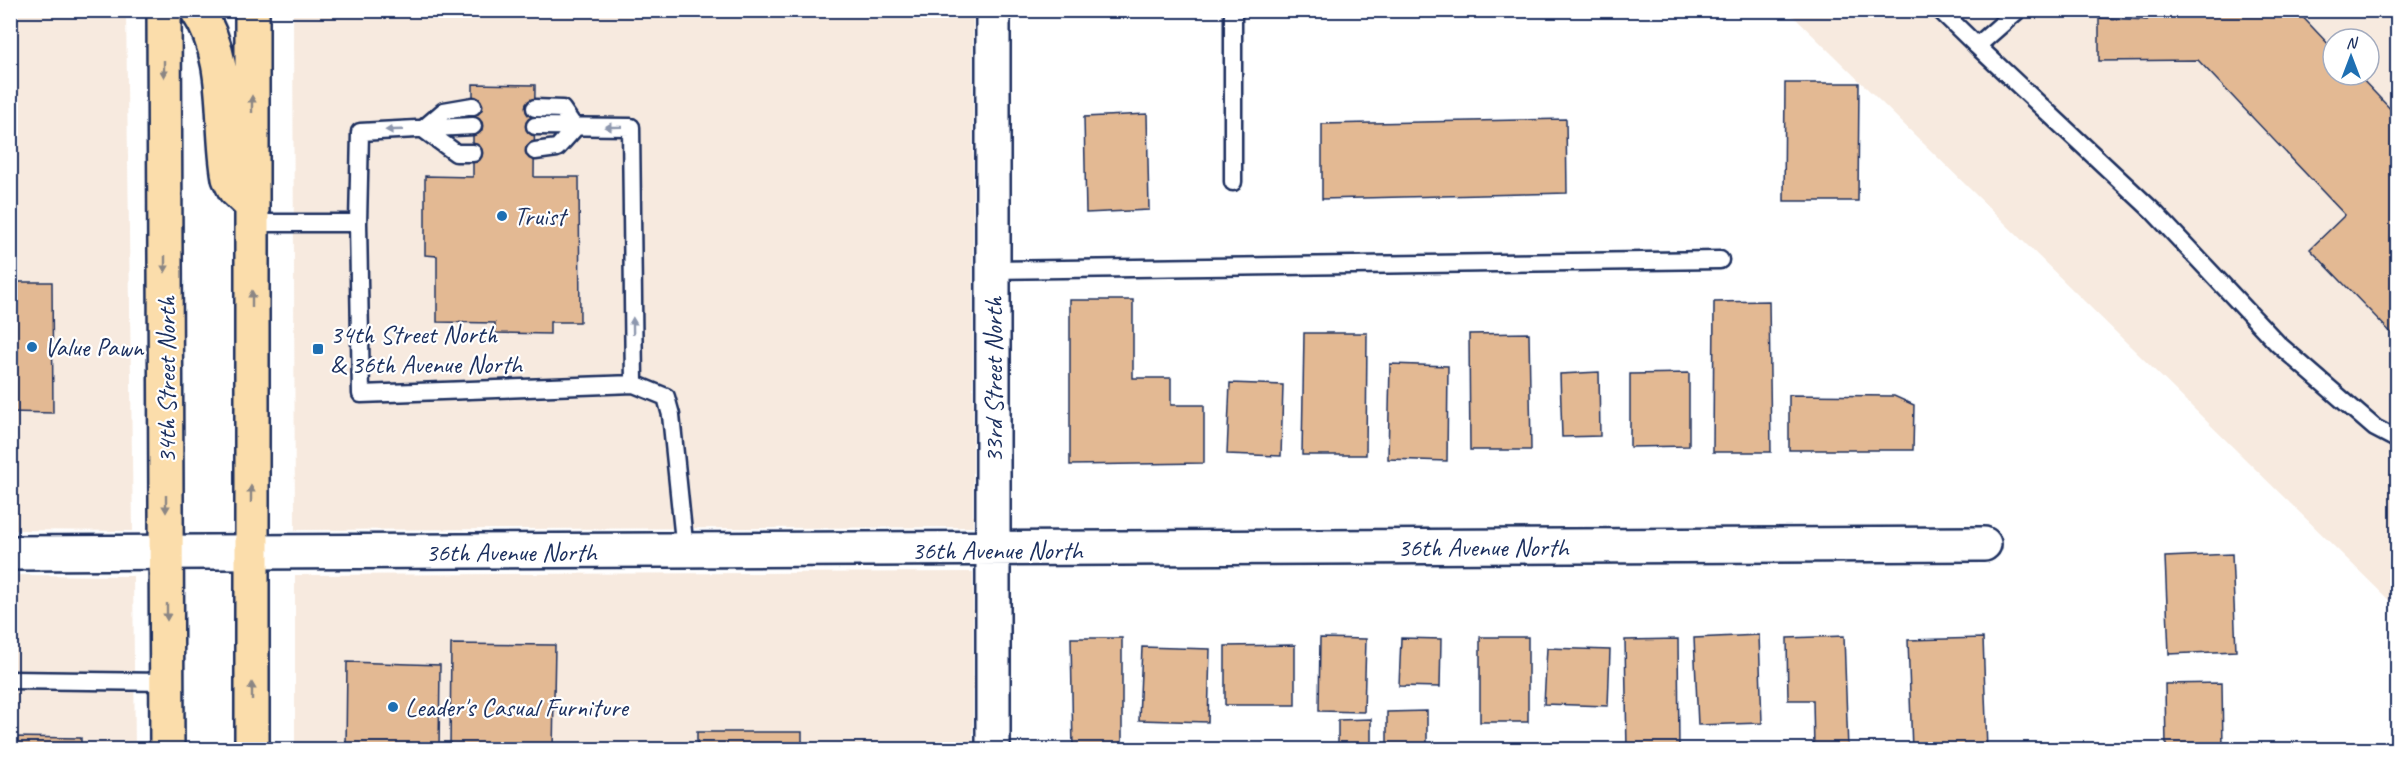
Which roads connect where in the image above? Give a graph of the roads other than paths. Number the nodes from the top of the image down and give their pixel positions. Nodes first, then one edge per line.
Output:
1 (164, 10) edge
2 (197, 10) edge
3 (252, 10) edge
4 (993, 10) edge
5 (1233, 10) edge
6 (1940, 10) edge
7 (2018, 10) edge
8 (1977, 46) junction
9 (473, 106) dead end
10 (535, 108) dead end
11 (473, 126) dead end
12 (535, 126) dead end
13 (575, 128) junction
14 (423, 129) junction
15 (535, 152) dead end
16 (473, 153) dead end
17 (1233, 182) dead end
18 (252, 215) junction
19 (358, 223) junction
20 (1720, 260) dead end
21 (993, 270) junction
22 (634, 384) junction
23 (2397, 440) edge
24 (1984, 544) dead end
25 (993, 550) junction
26 (685, 551) junction
27 (10, 553) edge
28 (166, 553) junction
29 (251, 553) junction
30 (10, 680) edge
31 (167, 682) junction
32 (167, 750) edge
33 (252, 750) edge
34 (993, 750) edge

1 -> 28 highway, 34th Street North
2 - 18 highway
18 -> 3 highway
4 - 21 street, 33rd Street North
5 - 17 lane
6 - 8 lane
7 - 8 lane
8 - 23 lane
9 - 14 lane
10 - 13 lane
11 - 14 lane
12 - 13 lane
13 - 15 lane
22 -> 13 lane
14 - 16 lane
14 -> 19 lane
18 - 19 lane
29 -> 18 highway
19 - 22 lane
20 - 21 lane
21 - 25 street, 33rd Street North
22 - 26 lane
24 - 25 street, 36th Avenue North
25 - 26 street, 36th Avenue North
25 - 34 street, 33rd Street North
26 - 29 street, 36th Avenue North
27 - 28 street, 36th Avenue North
28 - 29 street, 36th Avenue North
28 -> 31 highway, 34th Street North
33 -> 29 highway
30 - 31 lane
31 - 32 highway, 34th Street North

